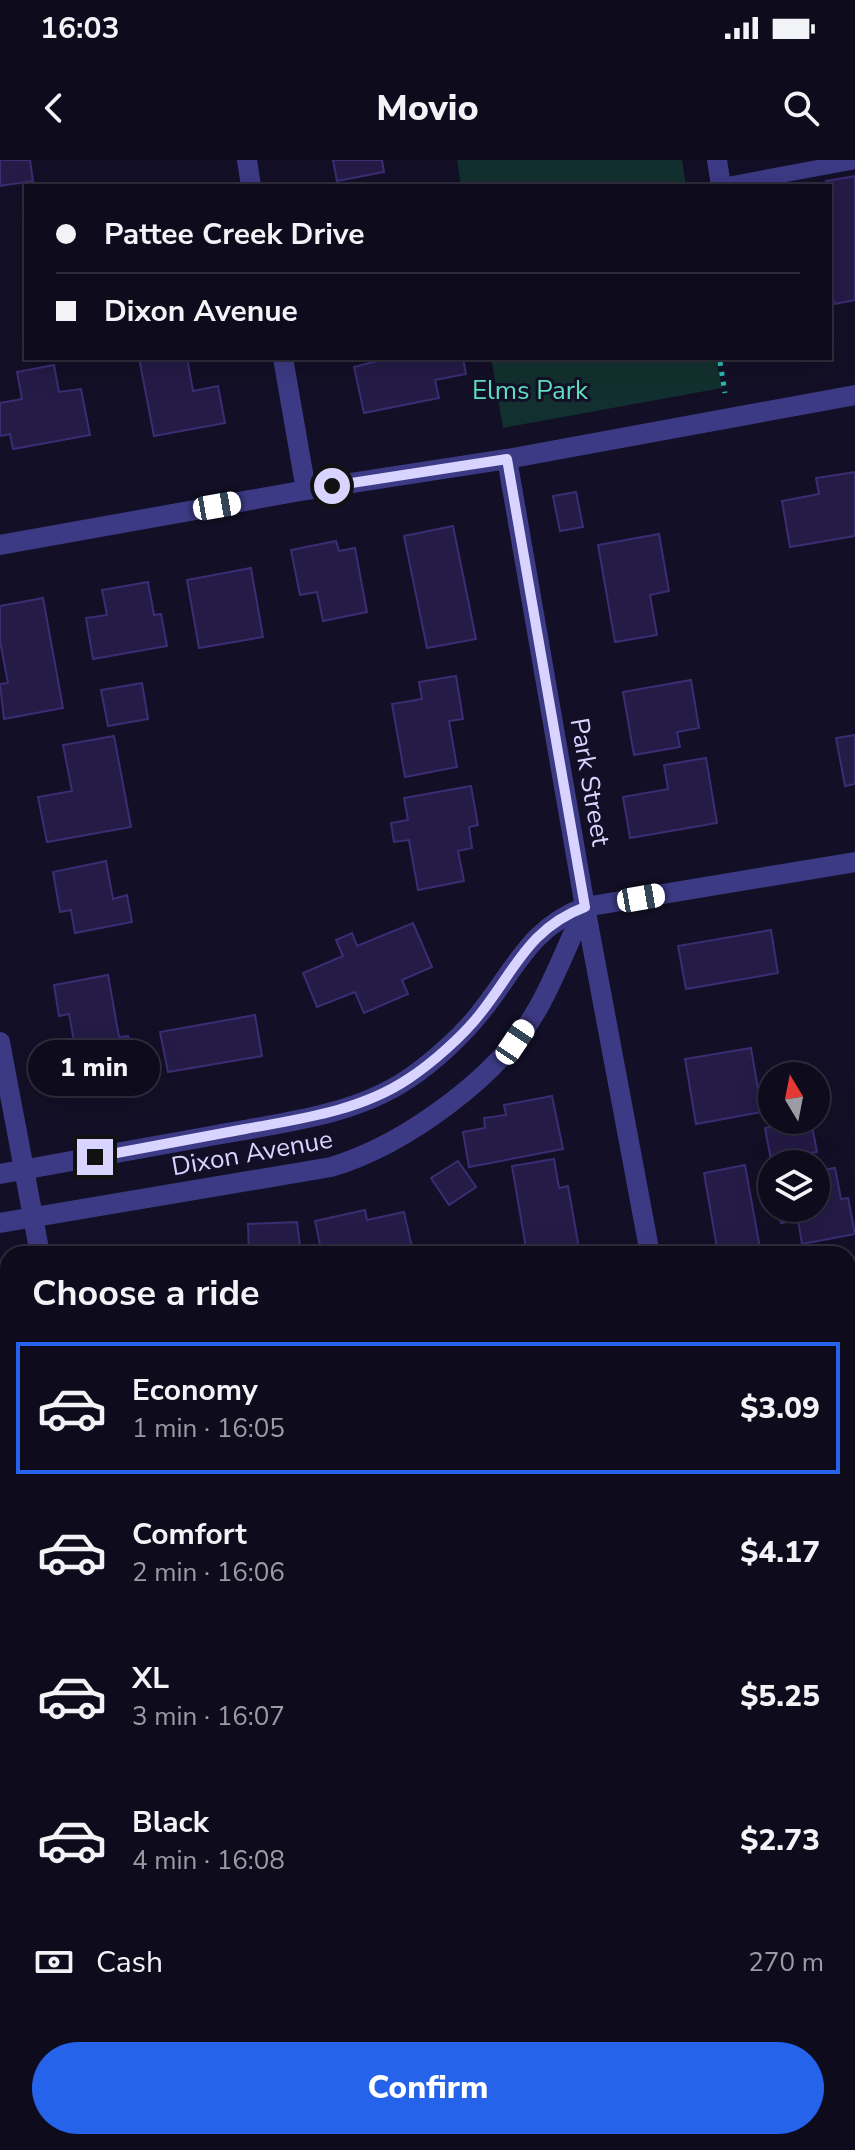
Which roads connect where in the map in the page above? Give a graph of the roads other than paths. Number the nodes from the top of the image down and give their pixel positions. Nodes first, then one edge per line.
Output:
1 (247, 160) edge
2 (717, 160) edge
3 (855, 161) edge
4 (251, 184) edge
5 (722, 184) edge
6 (733, 184) edge
7 (283, 360) edge
8 (855, 395) edge
9 (507, 459) junction
10 (306, 490) junction
11 (0, 545) edge
12 (855, 862) edge
13 (585, 907) junction
14 (0, 1042) edge
15 (24, 1170) junction
16 (0, 1174) edge
17 (33, 1218) junction
18 (0, 1223) edge
19 (38, 1246) edge
20 (649, 1246) edge

1 - 4 street
2 - 5 street
3 - 6 lane
7 - 10 street
8 - 9 street
9 - 10 street
9 - 13 street, Park Street
10 - 11 street
12 - 13 street, Dixon Avenue
13 - 15 street, Dixon Avenue
13 - 17 street, Dixon Avenue
13 - 20 street, Park Street
14 - 15 street
15 - 16 street, Dixon Avenue
15 - 17 street
17 - 18 street, Dixon Avenue
17 - 19 street

